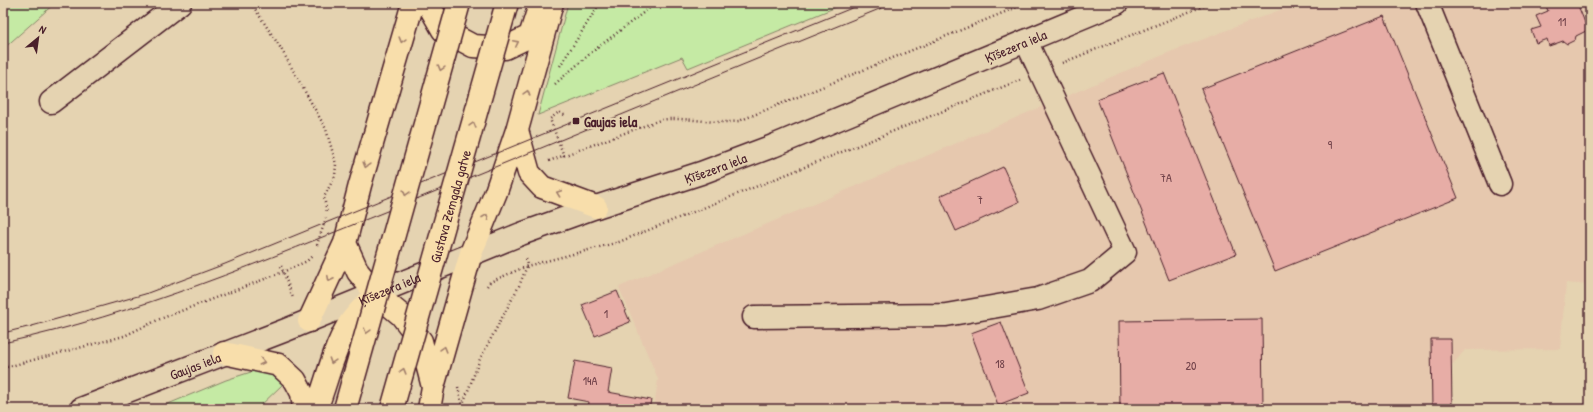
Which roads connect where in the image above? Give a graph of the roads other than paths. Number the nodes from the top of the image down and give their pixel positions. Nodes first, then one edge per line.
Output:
1 (180, 3) edge
2 (413, 3) edge
3 (432, 3) edge
4 (459, 3) edge
5 (507, 3) edge
6 (541, 3) edge
7 (552, 3) edge
8 (1118, 3) edge
9 (1427, 3) edge
10 (1026, 41) junction
11 (51, 102) dead end
12 (517, 130) junction
13 (1500, 184) dead end
14 (596, 206) junction
15 (345, 243) junction
16 (471, 253) junction
17 (376, 294) junction
18 (754, 317) dead end
19 (309, 321) junction
20 (224, 353) junction
21 (433, 387) junction
22 (112, 404) edge
23 (81, 409) edge
24 (304, 409) edge
25 (316, 409) edge
26 (345, 409) edge
27 (392, 409) edge
28 (429, 409) edge

1 - 11 street
2 -> 15 main road
3 -> 6 main road
4 -> 26 main road, bridge
27 -> 5 main road, Gustava Zemgala gatve, bridge
12 -> 7 main road
8 - 10 street, Ķīšezera iela
9 - 13 street
10 - 14 street, Ķīšezera iela
10 - 18 street
14 -> 12 main road
16 -> 12 main road
14 - 16 street, Ķīšezera iela
15 - 17 main road
15 -> 19 main road
16 - 17 street, Ķīšezera iela
21 -> 16 main road
17 - 19 street, Ķīšezera iela
17 - 21 main road
17 -> 25 main road
19 - 20 street, Gaujas iela
20 - 22 street, Gaujas iela
20 -> 24 main road
21 - 28 main road
22 - 23 street, Gaujas iela

